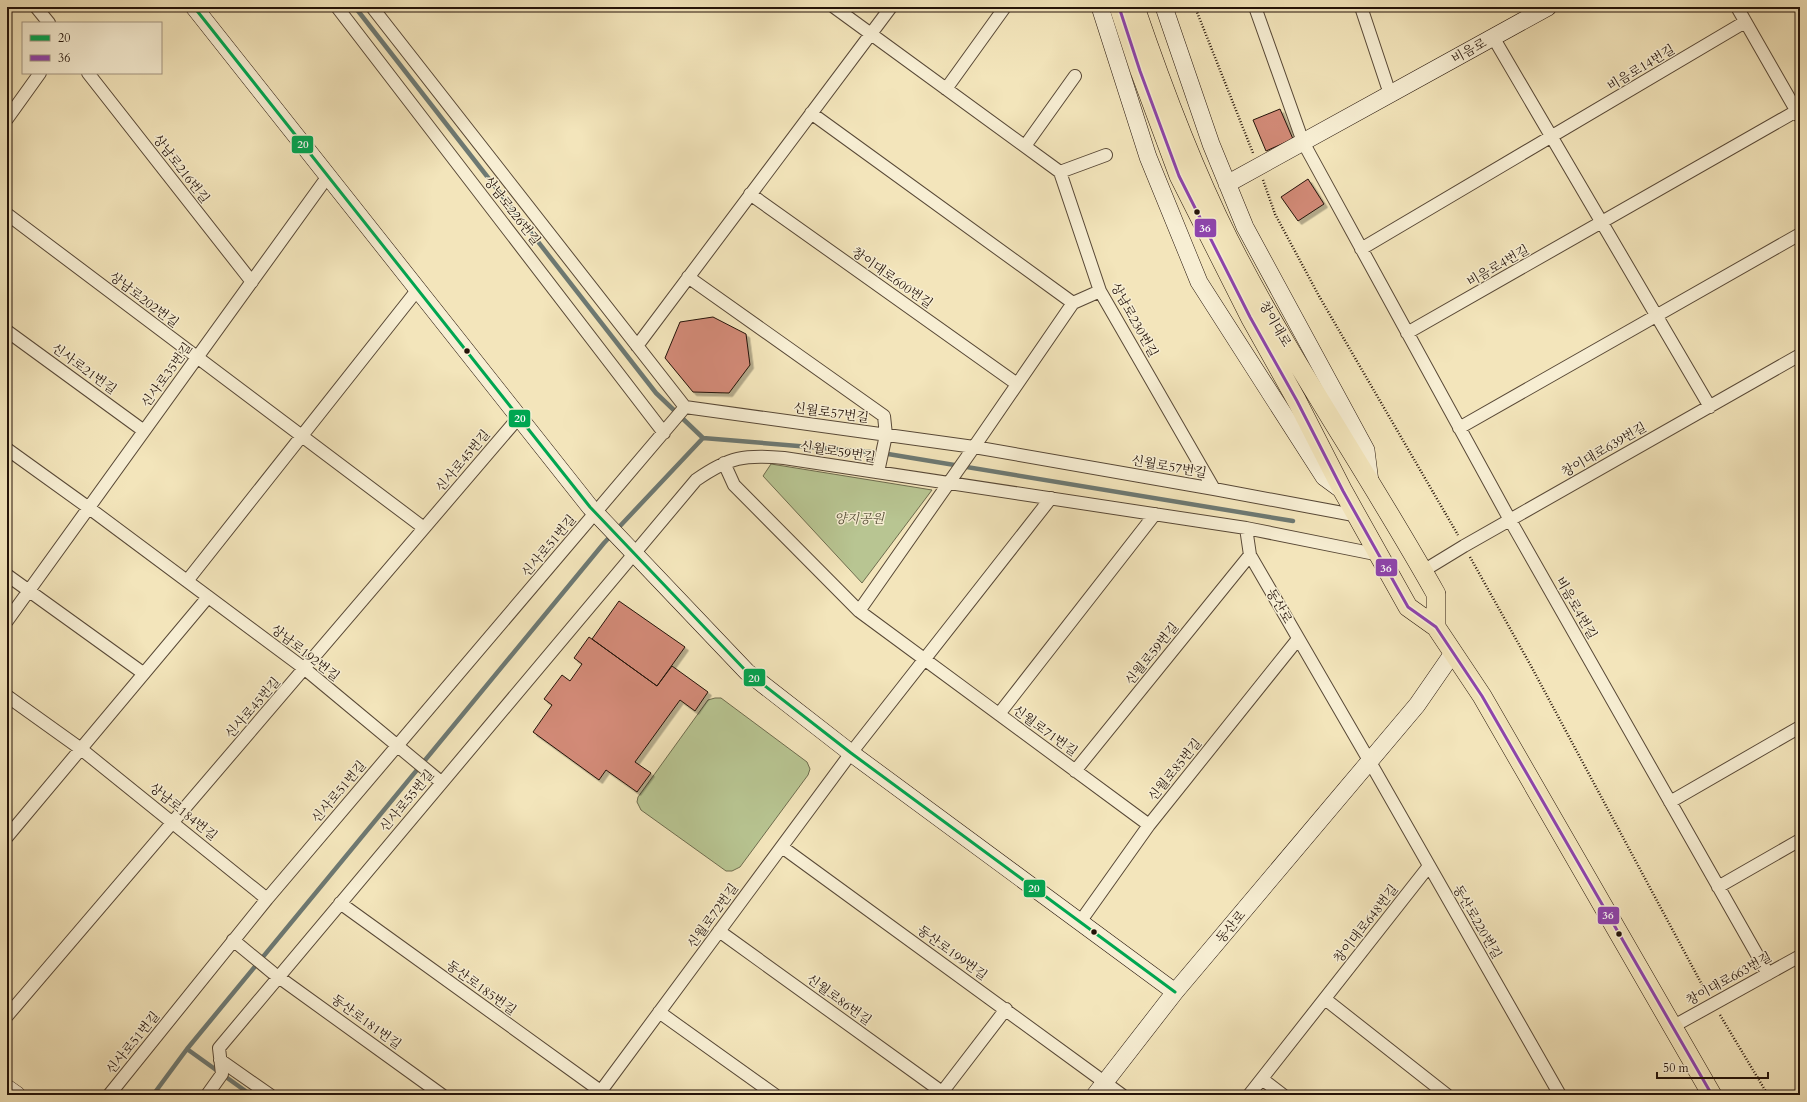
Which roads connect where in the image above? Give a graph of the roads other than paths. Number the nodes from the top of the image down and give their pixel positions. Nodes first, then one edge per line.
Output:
1 (36, 7) edge
2 (194, 7) edge
3 (337, 7) edge
4 (372, 7) edge
5 (834, 7) edge
6 (891, 7) edge
7 (1005, 7) edge
8 (1100, 7) edge
9 (1119, 7) edge
10 (1135, 7) edge
11 (1164, 7) edge
12 (1255, 7) edge
13 (1361, 7) edge
14 (1548, 7) edge
15 (1737, 7) edge
16 (48, 22) edge
17 (1745, 22) junction
18 (870, 33) junction
19 (1493, 37) junction
20 (39, 74) edge
21 (89, 74) edge
22 (1075, 76) dead end
23 (946, 89) junction
24 (1390, 94) junction
25 (811, 113) junction
26 (1799, 113) edge
27 (7, 120) edge
28 (1552, 137) junction
29 (1303, 142) junction
30 (1025, 146) junction
31 (1106, 156) dead end
32 (1060, 172) junction
33 (328, 176) junction
34 (1227, 184) junction
35 (750, 194) junction
36 (7, 214) edge
37 (1602, 222) junction
38 (1800, 234) edge
39 (1361, 249) junction
40 (688, 277) junction
41 (252, 282) junction
42 (418, 289) junction
43 (1100, 291) junction
44 (1073, 303) junction
45 (1655, 316) junction
46 (7, 330) edge
47 (1408, 333) junction
48 (637, 346) junction
49 (1800, 356) edge
50 (197, 357) junction
51 (1017, 384) junction
52 (1710, 407) junction
53 (685, 408) junction
54 (519, 417) junction
55 (1459, 428) junction
56 (144, 431) junction
57 (664, 433) junction
58 (302, 436) junction
59 (885, 439) junction
60 (7, 449) edge
61 (971, 452) junction
62 (724, 463) junction
63 (879, 469) junction
64 (952, 479) junction
65 (1370, 484) junction
66 (1214, 489) junction
67 (1344, 491) junction
68 (1050, 498) junction
69 (89, 508) junction
70 (1155, 514) junction
71 (599, 516) junction
72 (1359, 516) junction
73 (1510, 520) junction
74 (424, 528) junction
75 (1246, 528) junction
76 (633, 551) junction
77 (1250, 555) junction
78 (1380, 555) junction
79 (1423, 571) junction
80 (7, 575) edge
81 (186, 581) junction
82 (29, 592) junction
83 (208, 597) junction
84 (859, 611) junction
85 (7, 621) edge
86 (1436, 627) junction
87 (1298, 639) junction
88 (1453, 653) junction
89 (924, 660) junction
90 (305, 669) junction
91 (143, 673) junction
92 (7, 696) edge
93 (999, 714) junction
94 (1800, 727) edge
95 (400, 748) junction
96 (81, 749) junction
97 (851, 754) junction
98 (1370, 762) junction
99 (1075, 771) junction
100 (439, 781) junction
101 (1670, 802) junction
102 (173, 822) junction
103 (11, 825) edge
104 (1149, 825) junction
105 (7, 837) edge
106 (1800, 840) edge
107 (782, 847) junction
108 (1429, 866) junction
109 (1718, 887) junction
110 (267, 899) junction
111 (340, 903) junction
112 (1080, 922) junction
113 (720, 931) junction
114 (237, 942) junction
115 (1800, 956) edge
116 (276, 974) junction
117 (1768, 974) junction
118 (1175, 992) junction
119 (1324, 999) junction
120 (1006, 1009) junction
121 (659, 1012) junction
122 (7, 1016) edge
123 (1672, 1027) junction
124 (220, 1060) junction
125 (1262, 1079) junction
126 (7, 1088) edge
127 (1101, 1088) edge
128 (209, 1093) edge
129 (941, 1093) edge
130 (602, 1094) edge
131 (17, 1095) edge
132 (109, 1095) edge
133 (270, 1095) edge
134 (442, 1095) edge
135 (775, 1095) edge
136 (1122, 1095) edge
137 (1249, 1095) edge
138 (1283, 1095) edge
139 (1446, 1095) edge
140 (1560, 1095) edge
141 (1712, 1095) edge

1 - 16 street
2 - 33 street
3 - 57 street, 상남로226번길
4 - 48 street
5 - 18 street
6 - 18 street
7 - 23 street
8 - 67 street
9 - 67 main road, 창이대로
10 - 65 main road, 창이대로
11 - 34 street
12 - 29 street
13 - 24 street
14 - 19 street, 비음로
15 - 17 street
17 - 26 street
17 - 28 street, 비음로14번길
18 - 23 street
18 - 25 street
19 - 24 street, 비음로
19 - 28 street
20 - 27 street
21 - 41 street, 상남로216번길
22 - 30 street
23 - 30 street
24 - 29 street, 비음로
25 - 35 street
25 - 44 street
26 - 37 street
28 - 37 street
28 - 39 street
29 - 34 street, 비음로
29 - 39 street, 비음로4번길
30 - 32 street
31 - 32 street
32 - 43 street, 상남로230번길
33 - 41 street, 신사로35번길
33 - 42 street
34 - 65 street
35 - 40 street
35 - 51 street, 창이대로600번길
36 - 50 street, 상남로202번길
37 - 45 street
37 - 47 street, 비음로4번길
38 - 45 street
39 - 47 street, 비음로4번길
40 - 48 street
40 - 59 street
41 - 50 street, 신사로35번길
42 - 54 street
42 - 58 street
43 - 44 street
43 - 66 street, 상남로230번길
44 - 51 street
45 - 52 street
45 - 55 street
46 - 56 street, 신사로21번길
47 - 55 street, 비음로4번길
48 - 53 street
49 - 52 street, 창이대로639번길
50 - 56 street, 신사로35번길
50 - 58 street, 상남로202번길
51 - 61 street
52 - 73 street, 창이대로639번길
53 - 57 street
53 - 59 street, 신월로57번길
54 - 71 street
54 - 74 street, 신사로45번길
55 - 73 street, 비음로4번길
56 - 69 street, 신사로35번길
57 - 71 street
58 - 74 street, 상남로202번길
58 - 81 street
59 - 61 street, 신월로57번길
59 - 63 street
60 - 69 street, 상남로192번길
61 - 64 street
61 - 66 street, 신월로57번길
62 - 63 street, 신월로59번길
62 - 76 street, 신월로59번길
62 - 84 street
63 - 64 street, 신월로59번길
64 - 68 street, 신월로59번길
64 - 84 street
65 - 79 main road, 창이대로
66 - 72 street, 신월로57번길
67 - 72 main road, 창이대로
68 - 70 street, 신월로59번길
68 - 89 street
69 - 81 street, 상남로192번길
69 - 82 street, 신사로35번길
70 - 75 street, 신월로59번길
70 - 93 street
71 - 76 street
71 - 95 street, 신사로51번길
72 - 78 main road, 창이대로
73 - 79 street, 창이대로639번길
73 - 101 street, 비음로4번길
74 - 90 street, 신사로45번길
75 - 77 street, 동산로
75 - 78 street, 신월로59번길
76 - 97 street
76 - 100 street, 신사로55번길
77 - 87 street, 동산로
77 - 99 street, 신월로59번길
78 - 86 main road, 창이대로
79 - 86 main road, 창이대로
80 - 82 street
81 - 83 street, 상남로192번길
82 - 85 street, 신사로35번길
82 - 91 street
83 - 90 street, 상남로192번길
83 - 91 street
84 - 89 street
86 - 88 main road, 창이대로
87 - 98 street, 동산로
87 - 104 street, 신월로85번길
88 - 98 street, 동산로
88 - 123 main road, 창이대로
89 - 93 street, 신월로71번길
89 - 97 street
90 - 95 street, 상남로192번길
90 - 102 street, 신사로45번길
91 - 96 street
92 - 96 street, 상남로184번길
93 - 99 street, 신월로71번길
94 - 101 street
95 - 100 street, 상남로192번길
95 - 110 street, 신사로51번길
96 - 102 street, 상남로184번길
96 - 103 street
97 - 107 street, 신월로72번길
97 - 112 street
98 - 108 street, 동산로220번길
98 - 118 street, 동산로
99 - 104 street, 신월로71번길
100 - 111 street, 신사로55번길
101 - 109 street, 비음로4번길
102 - 110 street, 상남로184번길
102 - 122 street, 신사로45번길
103 - 105 street
104 - 112 street, 신월로85번길
106 - 109 street
107 - 113 street, 신월로72번길
107 - 120 street, 동산로199번길
108 - 119 street, 창이대로648번길
108 - 140 street, 동산로220번길
109 - 117 street, 비음로4번길
110 - 114 street, 신사로51번길
111 - 116 street, 신사로55번길
111 - 130 street, 동산로185번길
112 - 118 street
113 - 121 street, 신월로72번길
113 - 129 street, 신월로86번길
114 - 116 street, 동산로181번길
114 - 132 street, 신사로51번길
115 - 117 street, 창이대로663번길
116 - 124 street, 신사로55번길
116 - 134 street, 동산로181번길
117 - 123 street, 창이대로663번길
118 - 127 street, 동산로
119 - 125 street, 창이대로648번길
119 - 139 street
120 - 127 street, 동산로199번길
120 - 129 street, 신월로86번길
121 - 130 street, 신월로72번길
121 - 135 street
123 - 141 main road, 창이대로
124 - 128 street, 신사로55번길
124 - 133 street
125 - 137 street, 창이대로648번길
125 - 138 street
126 - 131 street
127 - 136 street, 동산로199번길

